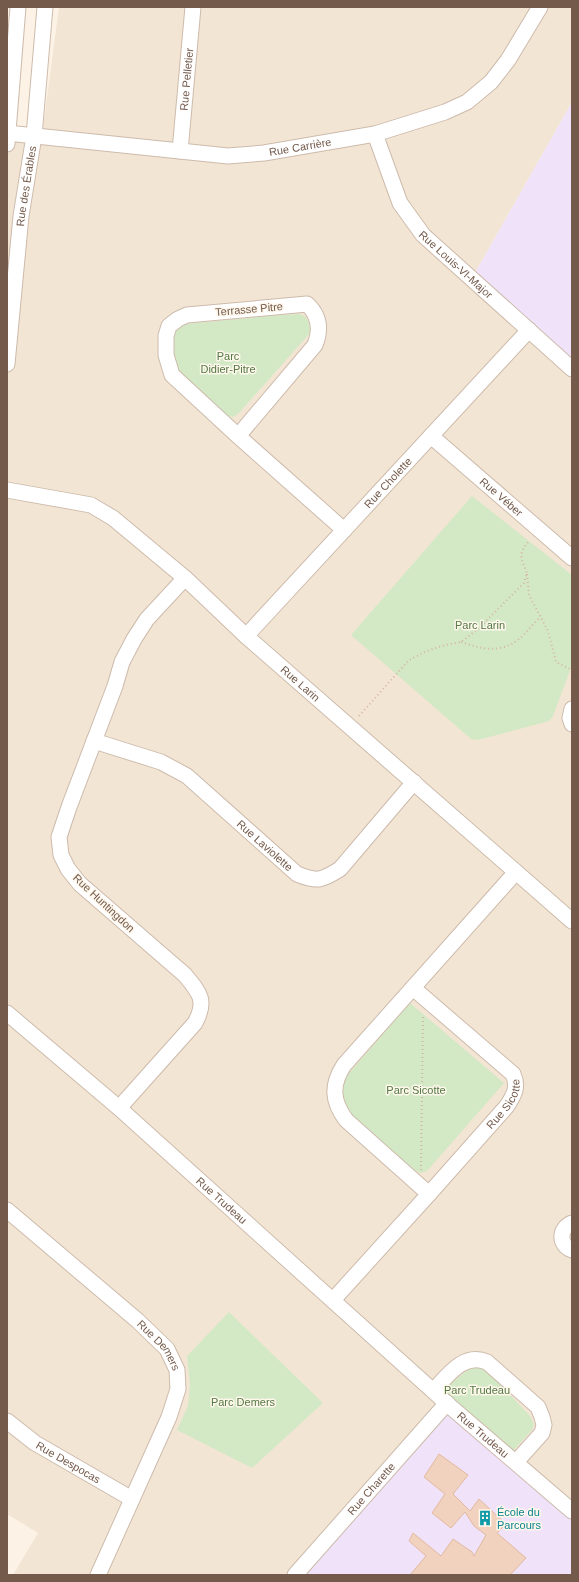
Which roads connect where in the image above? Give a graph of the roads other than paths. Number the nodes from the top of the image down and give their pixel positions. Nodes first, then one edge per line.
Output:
1 (18, 7) edge
2 (45, 7) edge
3 (193, 7) edge
4 (540, 7) edge
5 (375, 134) junction
6 (34, 136) junction
7 (7, 137) edge
8 (180, 151) junction
9 (529, 330) junction
10 (7, 364) edge
11 (572, 369) edge
12 (238, 436) junction
13 (431, 436) junction
14 (7, 490) edge
15 (344, 530) junction
16 (572, 558) edge
17 (185, 578) junction
18 (246, 636) junction
19 (572, 709) edge
20 (572, 724) edge
21 (94, 741) junction
22 (414, 782) junction
23 (516, 872) junction
24 (572, 921) edge
25 (413, 988) junction
26 (7, 1013) edge
27 (119, 1108) junction
28 (429, 1194) junction
29 (7, 1210) edge
30 (572, 1222) edge
31 (572, 1250) edge
32 (333, 1300) junction
33 (434, 1390) junction
34 (447, 1403) junction
35 (7, 1421) edge
36 (516, 1462) junction
37 (132, 1500) junction
38 (572, 1511) edge
39 (98, 1575) edge
40 (295, 1575) edge

1 - 7 street
2 - 6 street, Rue des Érables
3 - 8 street, Rue Pelletier
4 - 5 street, Rue Carrière
5 - 8 street, Rue Carrière
5 - 9 street, Rue Louis-VI-Major
6 - 7 street, Rue Carrière
6 - 8 street, Rue Carrière
6 - 10 street, Rue des Érables
9 - 11 street, Rue Louis-VI-Major
9 - 13 street, Rue Cholette
12 - 12 street, Terrasse Pitre
12 - 15 street, Terrasse Pitre
13 - 15 street, Rue Cholette
13 - 16 street, Rue Véber
14 - 17 street, Rue Larin
15 - 18 street, Rue Cholette
17 - 18 street, Rue Larin
17 - 21 street, Rue Huntingdon
18 - 22 street, Rue Larin
19 - 20 street
21 - 22 street, Rue Laviolette
21 - 27 street, Rue Huntingdon
22 - 23 street, Rue Larin
23 - 24 street, Rue Larin
23 - 25 street
25 - 28 street
25 - 28 street, Rue Sicotte
26 - 27 street, Rue Trudeau
27 - 32 street, Rue Trudeau
28 - 32 street, Rue Sicotte
29 - 37 street, Rue Demers
30 - 31 street
32 - 33 street, Rue Trudeau
33 - 34 street, Rue Trudeau
33 - 36 street, Rue Trudeau
34 - 36 street, Rue Trudeau
34 - 40 street, Rue Charette
35 - 37 street, Rue Despocas
36 - 38 street, Rue Trudeau
37 - 39 street, Rue Demers

